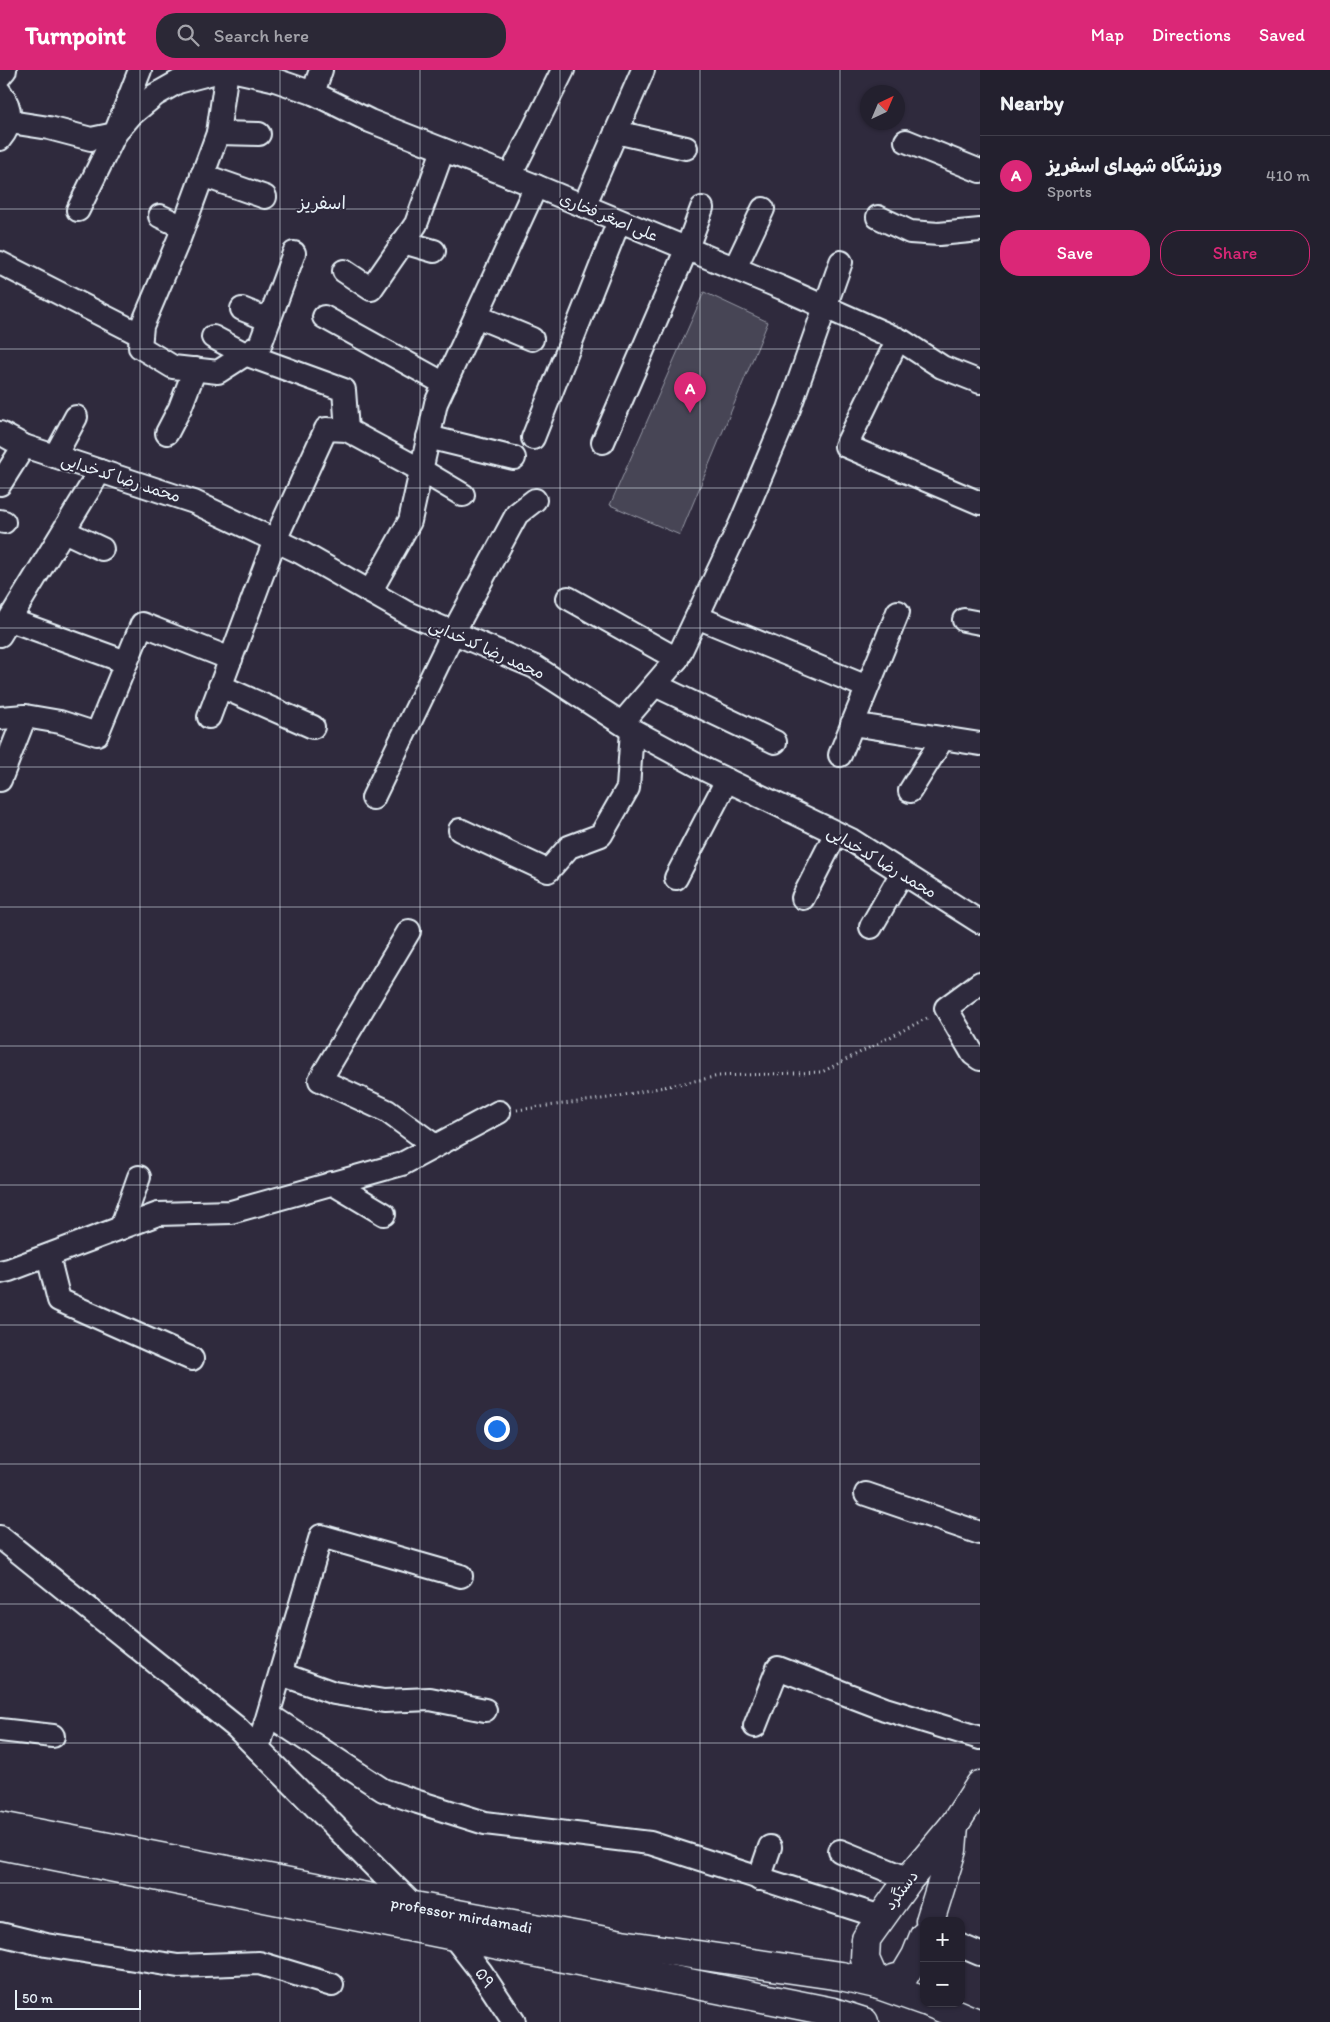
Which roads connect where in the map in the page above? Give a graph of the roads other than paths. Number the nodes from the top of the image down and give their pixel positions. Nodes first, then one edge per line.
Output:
1 (5, 70) edge
2 (140, 70) edge
3 (226, 70) edge
4 (231, 70) edge
5 (321, 70) edge
6 (563, 70) edge
7 (643, 70) edge
8 (0, 76) edge
9 (0, 92) edge
10 (313, 93) junction
11 (5, 131) edge
12 (218, 132) junction
13 (616, 132) junction
14 (115, 134) junction
15 (259, 134) dead end
16 (906, 141) dead end
17 (686, 148) dead end
18 (443, 150) junction
19 (980, 171) edge
20 (202, 176) junction
21 (510, 176) junction
22 (536, 186) junction
23 (265, 197) dead end
24 (584, 206) junction
25 (702, 208) dead end
26 (763, 209) dead end
27 (78, 210) dead end
28 (160, 216) dead end
29 (878, 217) dead end
30 (619, 220) junction
31 (184, 227) junction
32 (980, 230) edge
33 (403, 242) junction
34 (687, 248) junction
35 (434, 251) dead end
36 (294, 253) dead end
37 (842, 262) dead end
38 (0, 263) edge
39 (735, 268) junction
40 (344, 271) dead end
41 (825, 307) junction
42 (242, 308) dead end
43 (476, 316) junction
44 (324, 318) dead end
45 (269, 320) junction
46 (141, 334) junction
47 (213, 337) dead end
48 (532, 339) dead end
49 (898, 339) junction
50 (245, 354) junction
51 (195, 369) junction
52 (980, 382) edge
53 (445, 384) junction
54 (76, 417) dead end
55 (348, 430) junction
56 (0, 433) edge
57 (167, 433) dead end
58 (428, 437) junction
59 (533, 438) dead end
60 (603, 442) dead end
61 (24, 446) junction
62 (55, 456) junction
63 (514, 458) dead end
64 (421, 470) junction
65 (100, 471) junction
66 (0, 484) edge
67 (463, 495) dead end
68 (535, 500) dead end
69 (980, 503) edge
70 (64, 531) junction
71 (275, 540) junction
72 (102, 548) dead end
73 (370, 592) junction
74 (568, 598) dead end
75 (898, 612) dead end
76 (697, 617) junction
77 (5, 627) edge
78 (453, 633) junction
79 (231, 659) junction
80 (678, 659) junction
81 (126, 662) junction
82 (655, 685) junction
83 (220, 686) junction
84 (867, 687) junction
85 (25, 716) junction
86 (209, 717) dead end
87 (0, 718) edge
88 (852, 724) junction
89 (627, 727) junction
90 (314, 728) dead end
91 (943, 738) junction
92 (774, 742) dead end
93 (980, 744) edge
94 (840, 756) dead end
95 (0, 780) edge
96 (727, 780) junction
97 (910, 792) dead end
98 (373, 798) dead end
99 (460, 830) dead end
100 (836, 833) junction
101 (902, 873) junction
102 (676, 878) dead end
103 (803, 898) dead end
104 (980, 922) edge
105 (871, 926) dead end
106 (409, 931) dead end
107 (980, 983) edge
108 (980, 1059) edge
109 (498, 1112) road end
110 (435, 1146) junction
111 (139, 1177) dead end
112 (332, 1183) junction
113 (384, 1214) dead end
114 (121, 1228) junction
115 (48, 1256) junction
116 (0, 1272) edge
117 (192, 1359) dead end
118 (866, 1494) dead end
119 (980, 1533) edge
120 (0, 1537) edge
121 (461, 1576) dead end
122 (281, 1674) junction
123 (485, 1710) dead end
124 (269, 1715) junction
125 (755, 1726) dead end
126 (0, 1730) edge
127 (53, 1736) dead end
128 (980, 1738) edge
129 (258, 1749) junction
130 (979, 1790) edge
131 (954, 1825) junction
132 (0, 1826) edge
133 (0, 1845) edge
134 (770, 1847) dead end
135 (840, 1852) dead end
136 (759, 1879) junction
137 (909, 1879) junction
138 (415, 1907) junction
139 (886, 1911) junction
140 (931, 1917) edge
141 (920, 1923) edge
142 (0, 1934) edge
143 (454, 1936) junction
144 (866, 1939) junction
145 (920, 1946) edge
146 (965, 1948) edge
147 (980, 1954) edge
148 (820, 1973) junction
149 (876, 1984) junction
150 (332, 1985) dead end
151 (920, 2000) edge
152 (942, 2007) edge
153 (967, 2015) edge
154 (861, 2021) edge
155 (514, 2022) edge

1 - 8 street
2 - 14 street
3 - 12 street
3 - 14 street
4 - 10 street, علی اصغر فخاری
5 - 10 street
6 - 21 street
7 - 13 street
9 - 11 street
10 - 18 street, علی اصغر فخاری
11 - 14 street
12 - 15 street
12 - 20 street
13 - 17 street
13 - 24 street
14 - 27 street
16 - 19 street
18 - 21 street, علی اصغر فخاری
18 - 33 street
20 - 23 street
20 - 31 street
21 - 22 street, علی اصغر فخاری
22 - 24 street, علی اصغر فخاری
22 - 43 street
24 - 30 street, علی اصغر فخاری
25 - 34 street
26 - 39 street
28 - 31 street
29 - 32 street
30 - 34 street, علی اصغر فخاری
30 - 59 street
31 - 46 street
33 - 35 street
33 - 40 street
34 - 39 street, علی اصغر فخاری
34 - 60 street
36 - 45 street
37 - 41 street
38 - 46 street
39 - 41 street, علی اصغر فخاری
41 - 49 street, علی اصغر فخاری
41 - 76 street
42 - 45 street
43 - 48 street
43 - 53 street
44 - 53 street
45 - 50 street
46 - 51 street
47 - 50 street
49 - 52 street, علی اصغر فخاری
49 - 69 street
50 - 51 street
50 - 55 street
51 - 57 street
53 - 58 street
54 - 62 street
55 - 64 street
55 - 71 street
56 - 61 street, محمد رضا کدخدایی
58 - 63 street
58 - 64 street
61 - 62 street, محمد رضا کدخدایی
61 - 66 street
62 - 65 street, محمد رضا کدخدایی
64 - 67 street
64 - 73 street
65 - 70 street
65 - 71 street, محمد رضا کدخدایی
68 - 78 street
70 - 72 street
70 - 77 street
71 - 73 street, محمد رضا کدخدایی
71 - 79 street
73 - 78 street, محمد رضا کدخدایی
74 - 80 street
75 - 84 street
76 - 80 street
76 - 84 street
77 - 81 street
78 - 89 street, محمد رضا کدخدایی
78 - 98 street
79 - 81 street
79 - 83 street
80 - 82 street
81 - 85 street
82 - 89 street
82 - 92 street
83 - 86 street
83 - 90 street
84 - 88 street
85 - 87 street
85 - 95 street
88 - 91 street
88 - 94 street
89 - 96 street, محمد رضا کدخدایی
89 - 99 street
91 - 93 street
91 - 97 street
96 - 100 street, محمد رضا کدخدایی
96 - 102 street
100 - 101 street, محمد رضا کدخدایی
100 - 103 street
101 - 104 street, محمد رضا کدخدایی
101 - 105 street
106 - 110 street
107 - 108 street
109 - 110 street
110 - 112 street
111 - 114 street
112 - 113 street
112 - 114 street
114 - 115 street
115 - 116 street
115 - 117 street
118 - 119 street
120 - 129 street
121 - 122 street
122 - 123 street
122 - 124 street
124 - 129 street
124 - 136 street
125 - 128 street
126 - 127 street
129 - 138 street
130 - 131 main road
131 - 137 main road, دستگرد
131 - 140 main road, دستگرد
132 - 138 main road, professor mirdamadi
133 - 143 main road, professor mirdamadi
134 - 136 street
135 - 137 street
136 - 139 street
137 - 139 main road, دستگرد
138 - 148 main road, professor mirdamadi
139 - 141 main road
139 - 144 main road, دستگرد
142 - 150 street
143 - 154 main road, professor mirdamadi
143 - 155 street, ۵۹
144 - 148 main road, دستگرد
144 - 149 main road
145 - 149 main road, دستگرد
146 - 147 street
148 - 149 main road, professor mirdamadi
149 - 151 main road, professor mirdamadi
149 - 154 main road
152 - 153 main road

